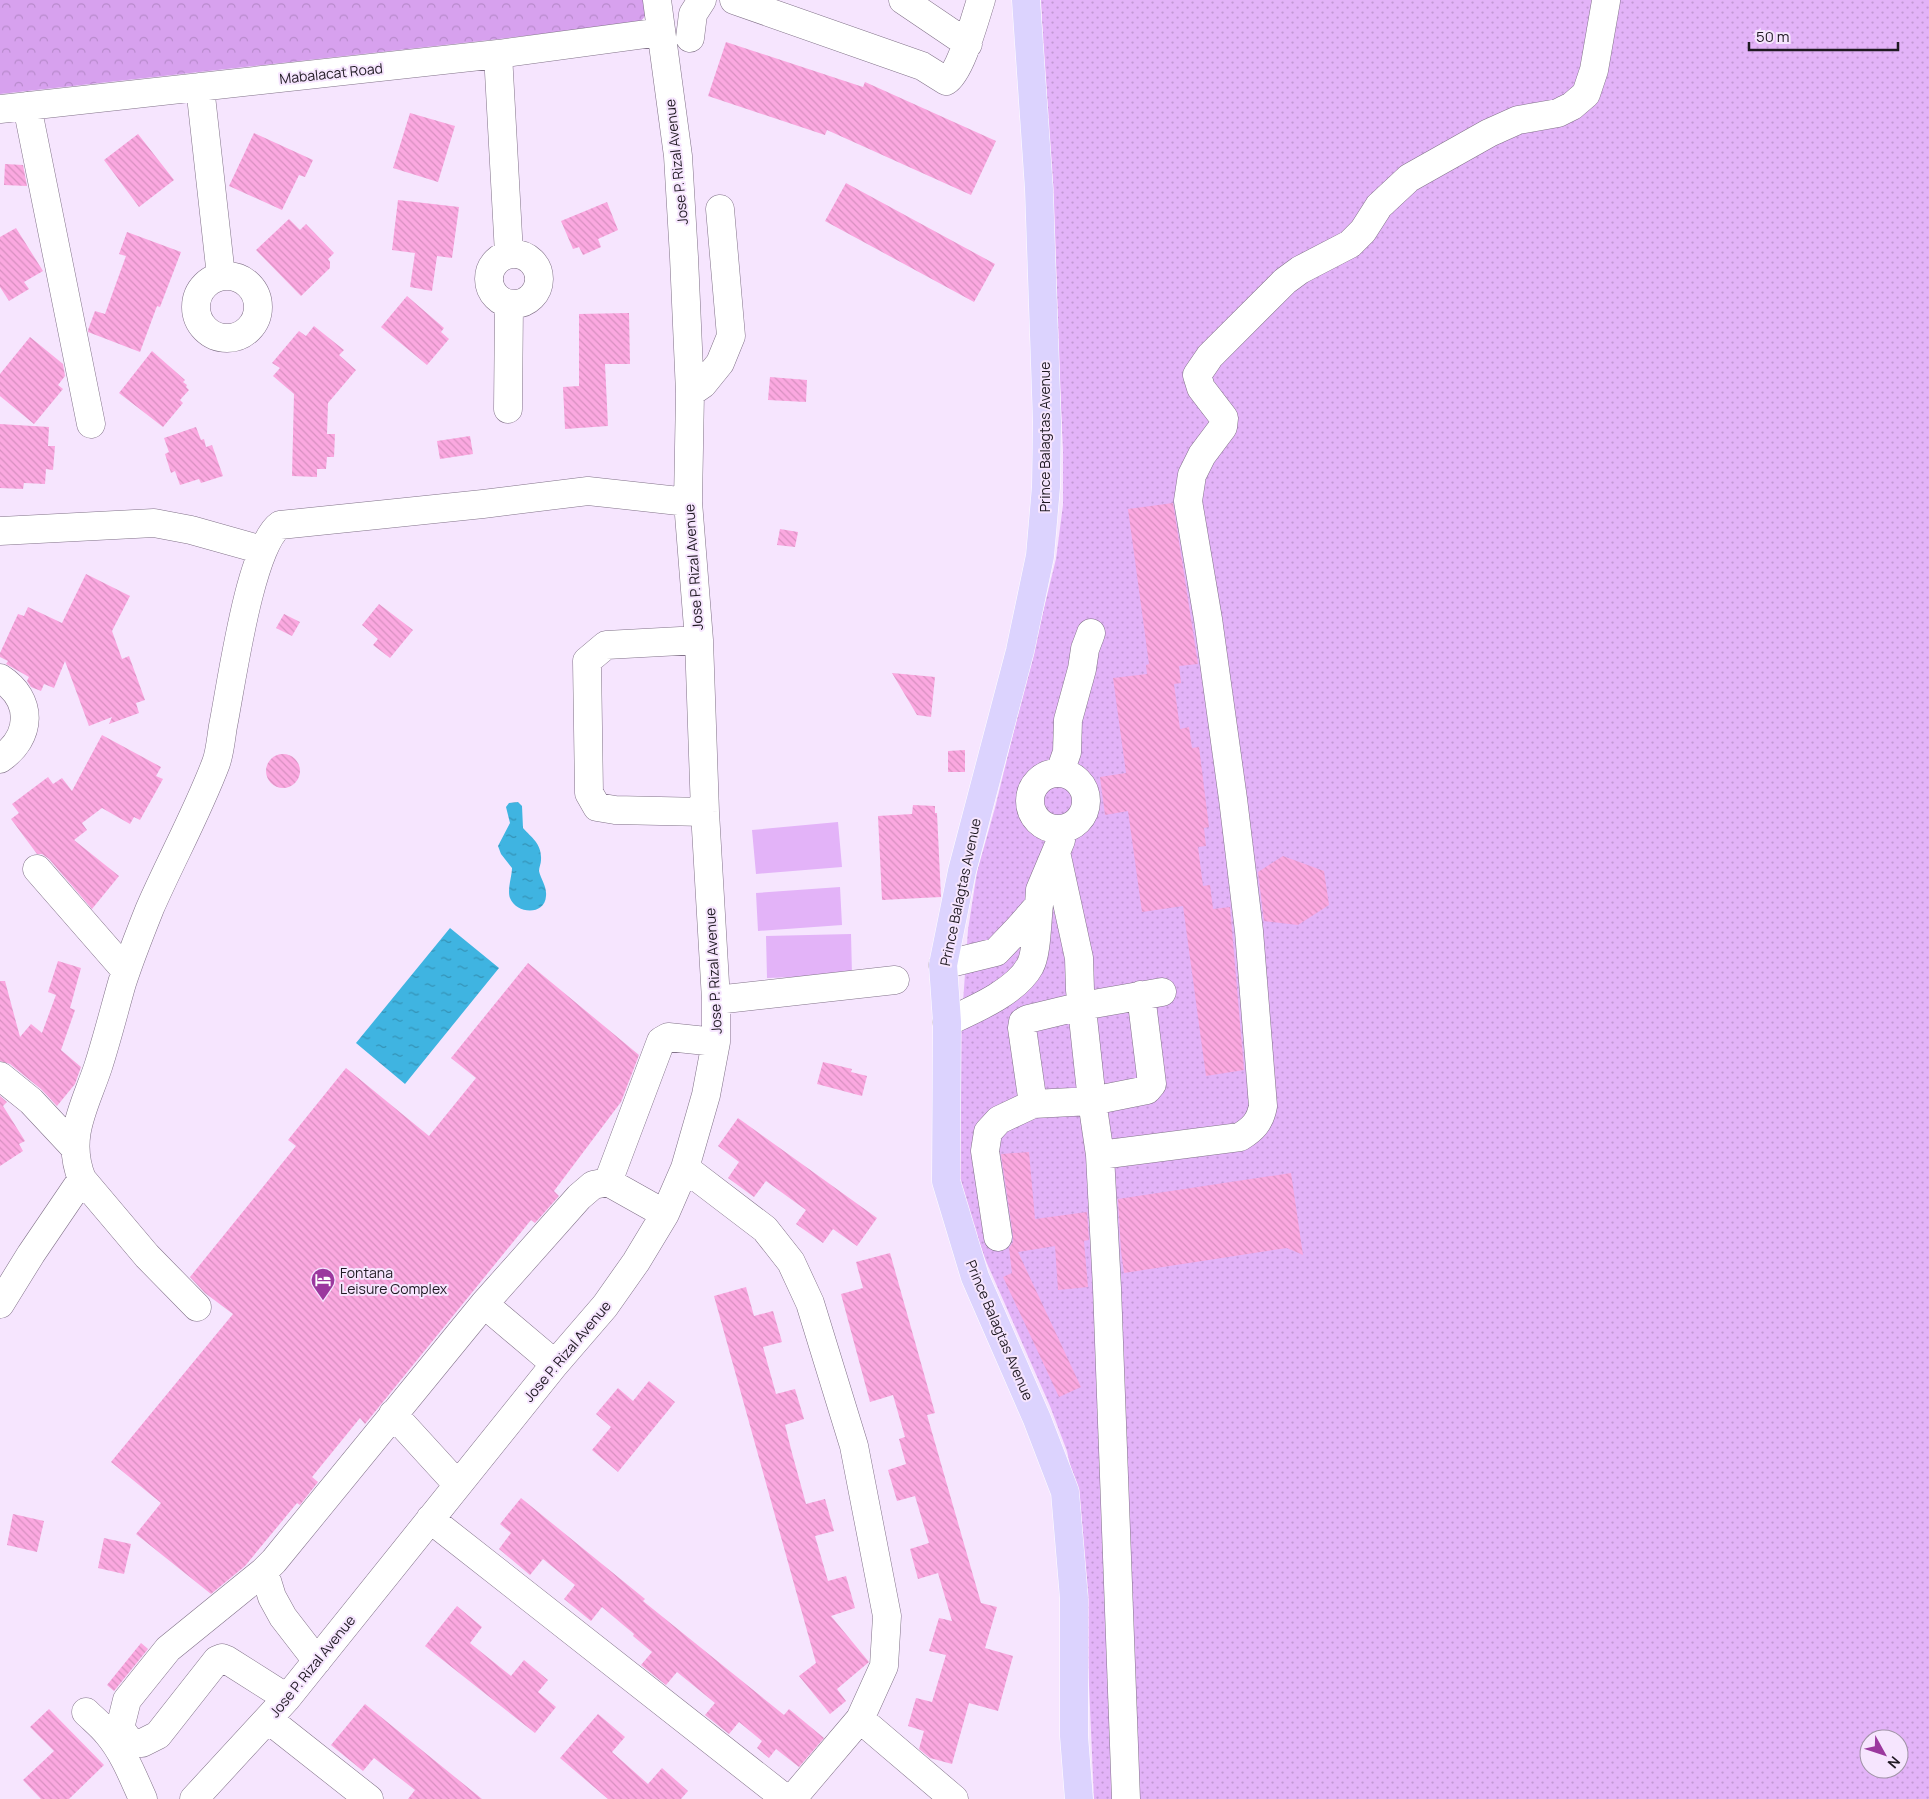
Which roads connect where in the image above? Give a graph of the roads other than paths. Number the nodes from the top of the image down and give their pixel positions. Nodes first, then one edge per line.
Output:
1 (657, 0) edge
2 (702, 0) edge
3 (734, 0) edge
4 (903, 0) edge
5 (981, 0) edge
6 (1026, 0) edge
7 (1606, 1) edge
8 (661, 32) junction
9 (690, 38) dead end
10 (968, 44) junction
11 (498, 54) junction
12 (200, 88) junction
13 (27, 106) junction
14 (0, 109) edge
15 (720, 209) dead end
16 (509, 254) junction
17 (221, 276) dead end
18 (510, 304) junction
19 (690, 393) junction
20 (508, 409) dead end
21 (91, 424) dead end
22 (688, 502) junction
23 (0, 531) edge
24 (262, 550) junction
25 (1091, 634) dead end
26 (699, 640) junction
27 (0, 678) edge
28 (0, 759) edge
29 (1060, 772) junction
30 (705, 812) junction
31 (1059, 840) junction
32 (37, 869) dead end
33 (1039, 905) junction
34 (943, 965) junction
35 (126, 971) junction
36 (895, 980) dead end
37 (716, 1000) junction
38 (1082, 1006) junction
39 (948, 1022) junction
40 (716, 1042) junction
41 (0, 1076) edge
42 (1092, 1101) junction
43 (1033, 1104) junction
44 (74, 1147) junction
45 (1100, 1155) junction
46 (685, 1168) junction
47 (82, 1179) junction
48 (608, 1182) junction
49 (665, 1214) junction
50 (998, 1237) dead end
51 (0, 1304) edge
52 (484, 1304) junction
53 (197, 1308) dead end
54 (555, 1364) junction
55 (393, 1414) junction
56 (457, 1484) junction
57 (430, 1520) junction
58 (264, 1571) junction
59 (210, 1615) junction
60 (222, 1658) junction
61 (317, 1661) junction
62 (286, 1698) junction
63 (86, 1712) dead end
64 (860, 1719) junction
65 (268, 1720) junction
66 (143, 1799) edge
67 (194, 1799) edge
68 (370, 1799) edge
69 (786, 1799) edge
70 (792, 1799) edge
71 (957, 1799) edge
72 (1079, 1799) edge
73 (1126, 1799) edge

1 - 8 street, Jose P. Rizal Avenue
2 - 9 street
3 - 10 street
4 - 10 street
5 - 10 street
6 - 34 main road, Prince Balagtas Avenue
7 - 45 street
8 - 11 street, Mabalacat Road
8 - 19 street, Jose P. Rizal Avenue
11 - 12 street, Mabalacat Road
11 - 16 street
12 - 13 street, Mabalacat Road
12 - 17 street
13 - 14 street, Mabalacat Road
13 - 21 street
15 - 19 street
16 - 18 street
16 - 18 street
18 - 20 street
19 - 22 street, Jose P. Rizal Avenue
22 - 24 street
22 - 26 street, Jose P. Rizal Avenue
23 - 24 street
24 - 35 street
25 - 29 street
26 - 30 street, Jose P. Rizal Avenue
26 - 30 street
27 - 28 street
29 - 31 street
29 - 31 street
30 - 37 street, Jose P. Rizal Avenue
31 - 33 street
31 - 38 street
32 - 35 street
33 - 34 street
33 - 39 street
34 - 39 main road, Prince Balagtas Avenue
35 - 44 street
36 - 37 street
37 - 40 street, Jose P. Rizal Avenue
38 - 42 street
38 - 42 street
38 - 43 street
39 - 72 main road, Prince Balagtas Avenue
40 - 46 street, Jose P. Rizal Avenue
40 - 48 street
41 - 44 street
42 - 43 street
42 - 45 street
43 - 50 street
44 - 47 street
45 - 73 street
46 - 49 street, Jose P. Rizal Avenue
46 - 64 street
47 - 51 street
47 - 53 street
48 - 49 street
48 - 52 street
49 - 54 street, Jose P. Rizal Avenue
52 - 54 street
52 - 55 street
54 - 56 street, Jose P. Rizal Avenue
55 - 56 street
55 - 58 street
56 - 57 street, Jose P. Rizal Avenue
57 - 61 street, Jose P. Rizal Avenue
57 - 69 street
58 - 59 street
58 - 61 street
59 - 60 street
59 - 60 street
60 - 62 street
61 - 62 street, Jose P. Rizal Avenue
62 - 65 street, Jose P. Rizal Avenue
63 - 66 street
64 - 70 street
64 - 71 street
65 - 67 street, Jose P. Rizal Avenue
65 - 68 street

